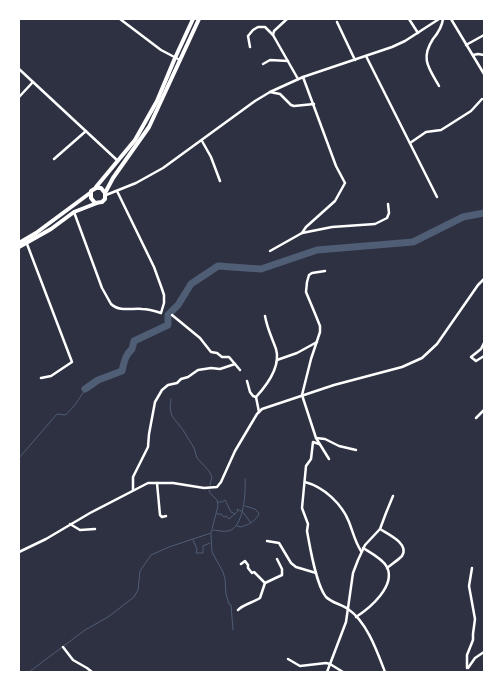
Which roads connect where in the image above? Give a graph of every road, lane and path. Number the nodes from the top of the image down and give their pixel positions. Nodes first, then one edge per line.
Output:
1 (120, 19) edge
2 (193, 19) edge
3 (199, 19) edge
4 (287, 19) edge
5 (409, 19) edge
6 (439, 19) edge
7 (443, 19) edge
8 (451, 19) edge
9 (336, 22) dead end
10 (418, 33) junction
11 (273, 35) junction
12 (484, 35) edge
13 (466, 45) junction
14 (250, 48) dead end
15 (473, 55) junction
16 (484, 55) edge
17 (366, 56) junction
18 (175, 58) junction
19 (180, 60) junction
20 (356, 60) junction
21 (288, 61) junction
22 (263, 64) dead end
23 (19, 69) edge
24 (484, 74) edge
25 (303, 77) junction
26 (298, 79) junction
27 (33, 82) junction
28 (440, 86) dead end
29 (270, 92) junction
30 (19, 97) edge
31 (482, 99) dead end
32 (314, 104) junction
33 (86, 131) junction
34 (202, 141) junction
35 (410, 143) junction
36 (54, 159) dead end
37 (119, 161) junction
38 (220, 181) dead end
39 (96, 188) junction
40 (117, 191) junction
41 (90, 194) junction
42 (105, 194) junction
43 (437, 197) dead end
44 (97, 203) junction
45 (388, 204) dead end
46 (74, 212) junction
47 (302, 233) junction
48 (19, 243) edge
49 (27, 244) junction
50 (19, 248) edge
51 (270, 250) dead end
52 (326, 271) dead end
53 (484, 279) edge
54 (172, 315) dead end
55 (265, 316) dead end
56 (317, 342) junction
57 (484, 343) edge
58 (484, 356) edge
59 (277, 360) junction
60 (234, 364) junction
61 (240, 370) dead end
62 (41, 378) dead end
63 (247, 381) dead end
64 (302, 395) junction
65 (256, 397) junction
66 (484, 410) edge
67 (259, 412) junction
68 (476, 418) dead end
69 (316, 438) junction
70 (319, 444) junction
71 (356, 450) dead end
72 (329, 460) dead end
73 (305, 482) junction
74 (157, 483) junction
75 (133, 490) junction
76 (394, 496) dead end
77 (166, 516) dead end
78 (70, 524) junction
79 (95, 529) dead end
80 (380, 529) junction
81 (266, 541) dead end
82 (363, 548) junction
83 (19, 552) edge
84 (361, 552) junction
85 (277, 559) dead end
86 (242, 564) dead end
87 (387, 568) junction
88 (472, 568) dead end
89 (316, 573) junction
90 (264, 583) junction
91 (348, 609) junction
92 (238, 610) dead end
93 (356, 616) junction
94 (63, 647) dead end
95 (484, 652) edge
96 (288, 659) dead end
97 (330, 664) junction
98 (92, 672) edge
99 (327, 672) edge
100 (343, 672) edge
101 (385, 672) edge

1 - 18 street
2 - 18 highway
3 - 19 highway
4 - 11 street
5 - 10 street
6 - 10 street
7 - 28 street
8 - 13 street
9 - 20 street
10 - 17 street
11 - 14 street
11 - 21 street
12 - 13 street
13 - 15 street
15 - 16 street
15 - 24 street
17 - 20 street
17 - 35 street
18 - 19 street
18 - 37 highway
19 - 42 highway
20 - 25 street
21 - 22 street
21 - 26 street
23 - 27 street
25 - 26 street
25 - 32 street
26 - 29 street
27 - 30 street
27 - 33 street
29 - 32 street
29 - 34 street
31 - 35 street
32 - 47 street
33 - 36 street
33 - 37 street
34 - 38 street
34 - 40 street
35 - 43 street
37 - 39 highway
39 - 41 highway
39 - 42 highway
40 - 42 street
40 - 46 street
41 - 44 highway
41 - 48 highway
42 - 44 highway
44 - 46 highway
45 - 47 street
46 - 49 highway
47 - 51 street
49 - 50 highway
49 - 62 street
52 - 56 street
53 - 64 street
54 - 60 street
55 - 59 street
56 - 59 street
56 - 64 street
57 - 58 street
59 - 65 street
60 - 61 street
60 - 75 street
63 - 65 street
64 - 67 street
64 - 69 street
65 - 67 street
66 - 68 street
67 - 74 street
69 - 70 street
69 - 71 street
70 - 72 street
70 - 73 street
73 - 84 street
73 - 89 street
74 - 75 street
74 - 77 street
75 - 78 street
76 - 80 street
78 - 79 street
78 - 83 street
80 - 82 street
80 - 87 street
81 - 89 street
82 - 84 street
82 - 87 street
84 - 91 street
85 - 90 street
86 - 90 street
87 - 93 street
88 - 95 street
89 - 91 street
90 - 92 street
91 - 93 street
91 - 97 street
93 - 101 street
94 - 98 street
96 - 97 street
97 - 99 street
97 - 100 street

